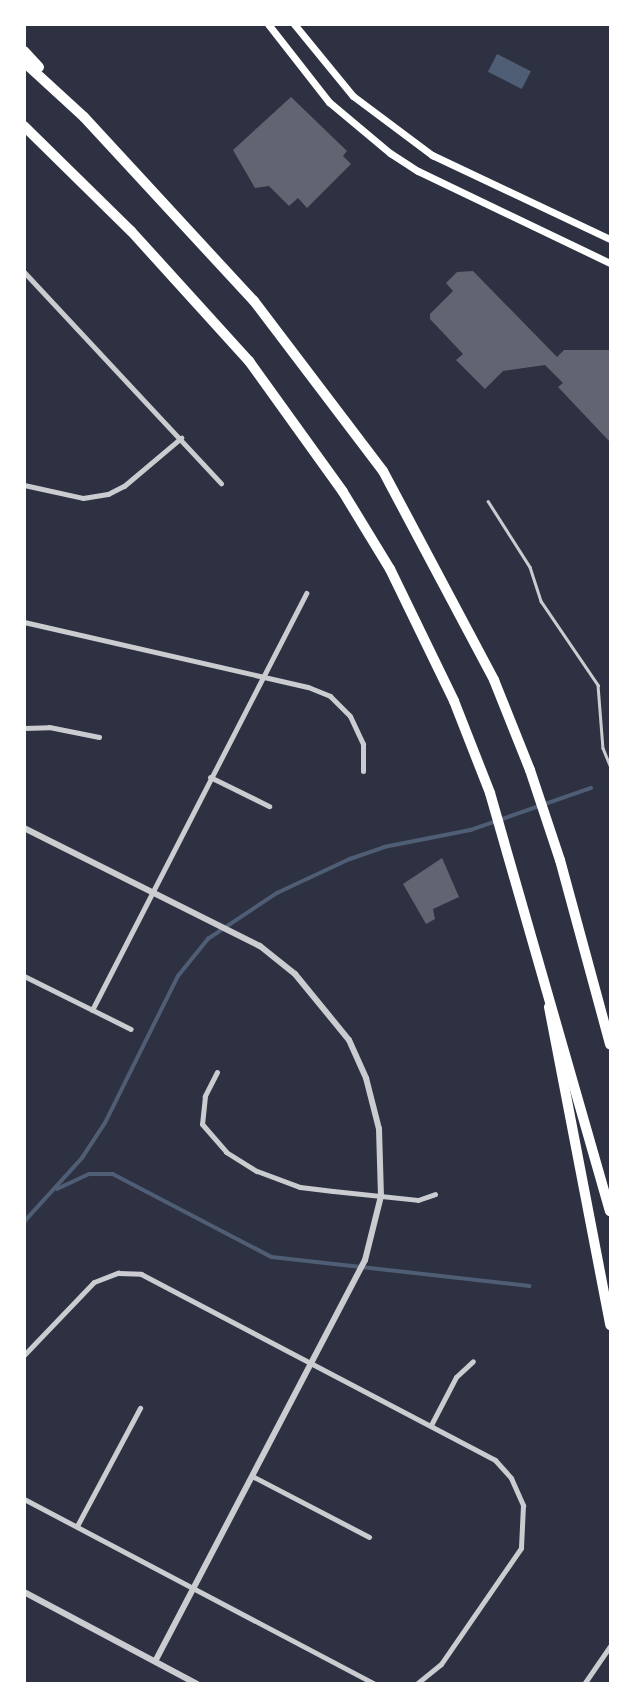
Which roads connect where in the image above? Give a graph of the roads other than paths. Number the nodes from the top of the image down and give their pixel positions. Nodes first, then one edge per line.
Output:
1 (268, 24) edge
2 (294, 24) edge
3 (24, 51) edge
4 (24, 61) edge
5 (84, 117) junction
6 (24, 126) edge
7 (611, 239) edge
8 (611, 262) edge
9 (24, 272) edge
10 (181, 438) junction
11 (221, 483) dead end
12 (24, 485) edge
13 (488, 501) dead end
14 (306, 593) dead end
15 (24, 622) edge
16 (261, 676) junction
17 (24, 728) edge
18 (99, 737) dead end
19 (611, 765) edge
20 (363, 771) dead end
21 (211, 777) junction
22 (269, 806) dead end
23 (24, 828) edge
24 (153, 892) junction
25 (536, 938) junction
26 (586, 950) junction
27 (24, 976) edge
28 (92, 1010) junction
29 (131, 1029) dead end
30 (611, 1029) edge
31 (611, 1044) edge
32 (217, 1072) dead end
33 (435, 1194) dead end
34 (381, 1196) junction
35 (611, 1211) edge
36 (611, 1325) edge
37 (24, 1354) edge
38 (473, 1361) dead end
39 (313, 1362) junction
40 (140, 1408) dead end
41 (431, 1424) junction
42 (252, 1476) junction
43 (24, 1499) edge
44 (77, 1526) junction
45 (369, 1537) dead end
46 (193, 1588) junction
47 (24, 1592) edge
48 (611, 1646) edge
49 (155, 1661) junction
50 (197, 1684) edge
51 (375, 1684) edge
52 (416, 1684) edge
53 (584, 1684) edge

1 - 8 main road
2 - 7 main road
3 - 5 highway
4 - 5 highway
5 - 26 highway
6 - 25 highway
9 - 10 street
10 - 11 street
10 - 12 street
13 - 19 lane
14 - 16 street
15 - 16 street
16 - 20 street
16 - 21 street
17 - 18 street
21 - 22 street
21 - 24 street
23 - 24 street
24 - 28 street
24 - 34 street
25 - 35 highway
25 - 36 highway
26 - 30 highway
26 - 31 highway
27 - 28 street
28 - 29 street
32 - 34 street
33 - 34 street
34 - 39 street
37 - 39 street
38 - 41 street
39 - 41 street
39 - 42 street
40 - 44 street
41 - 52 street
42 - 45 street
42 - 46 street
43 - 44 street
44 - 46 street
46 - 49 street
46 - 51 street
47 - 49 street
48 - 53 street
49 - 50 street

